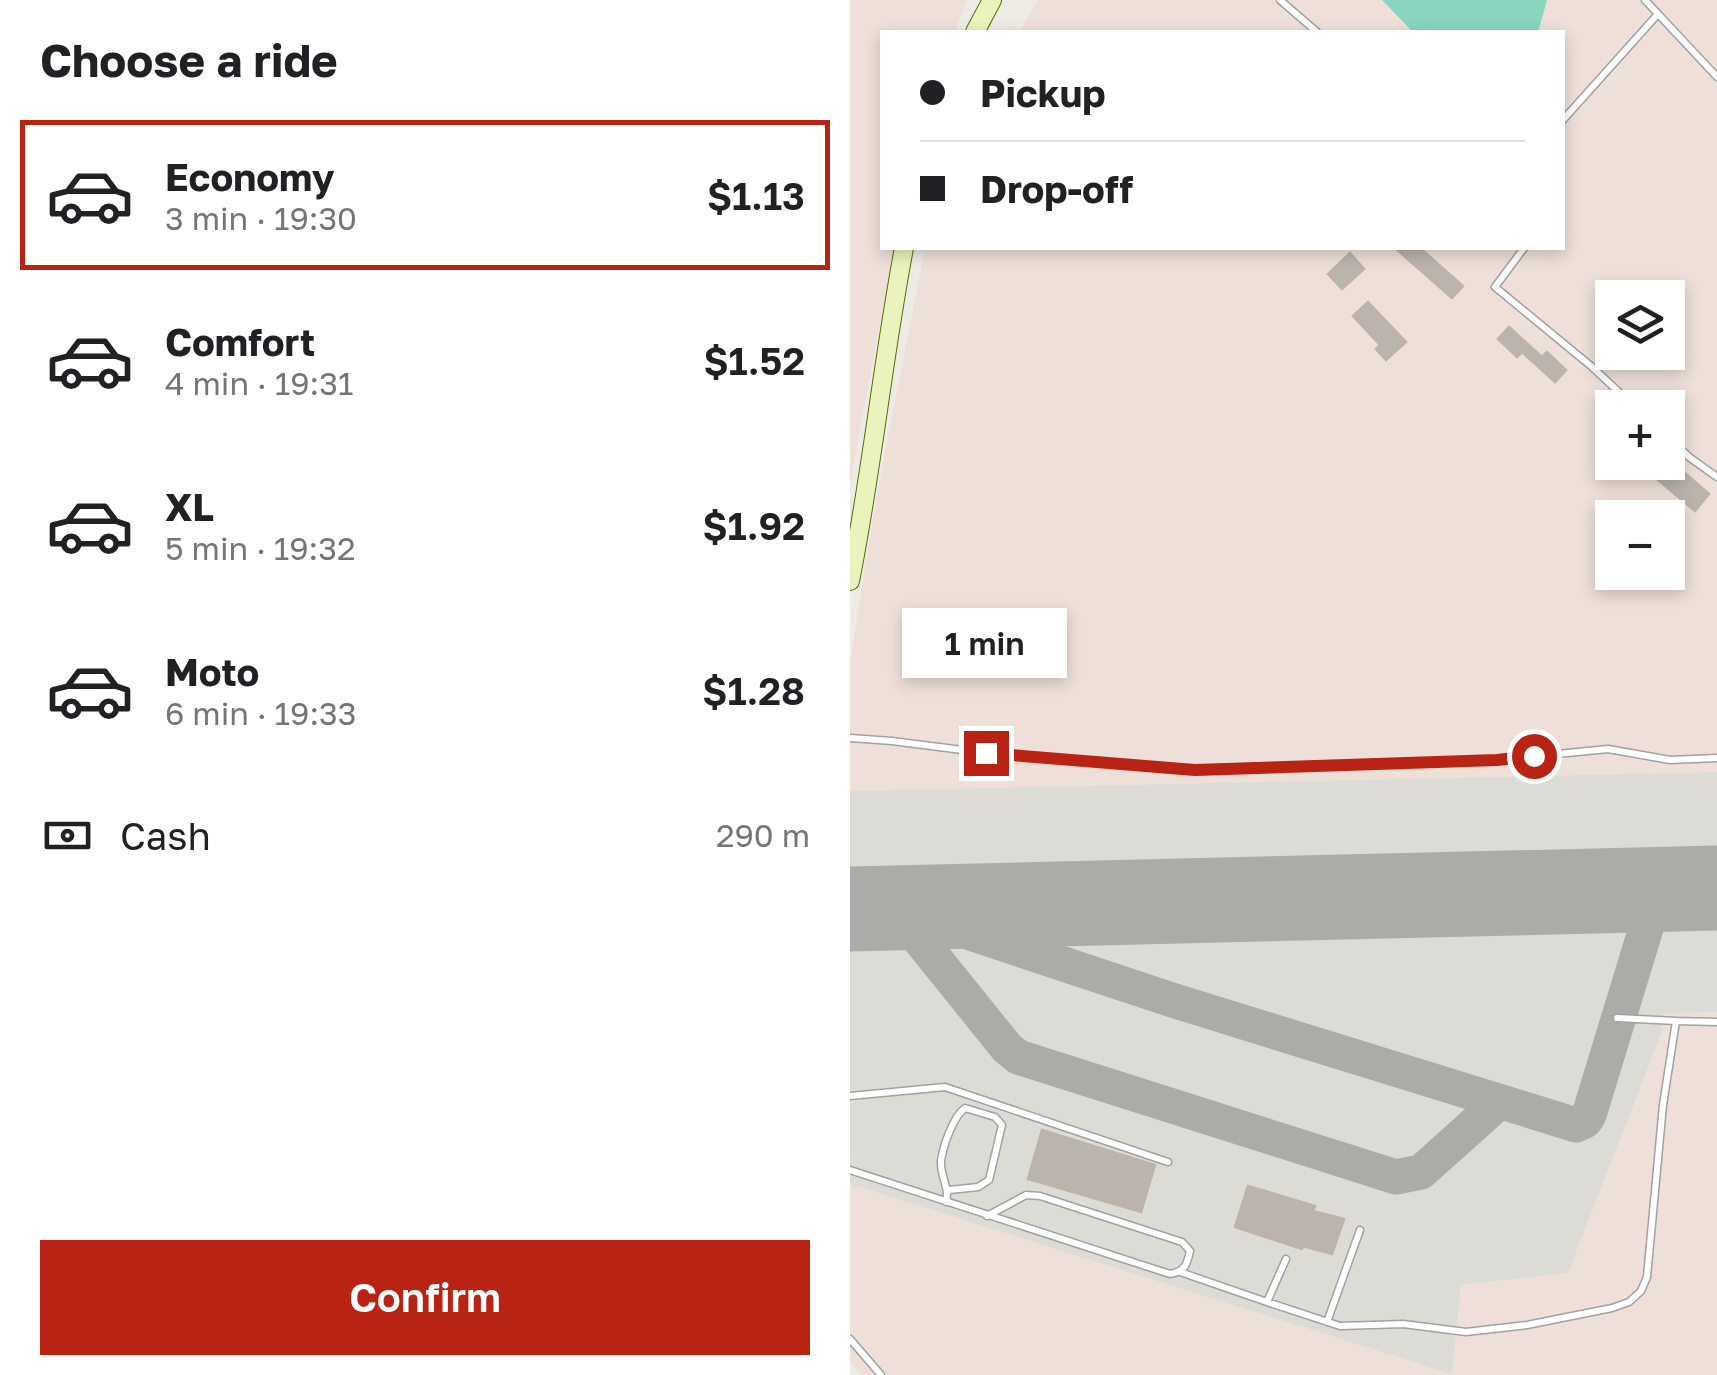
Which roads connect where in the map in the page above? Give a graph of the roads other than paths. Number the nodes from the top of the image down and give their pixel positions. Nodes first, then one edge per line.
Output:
1 (992, 0) edge
2 (1280, 0) edge
3 (1645, 0) edge
4 (1658, 14) junction
5 (975, 30) edge
6 (1315, 30) edge
7 (1717, 77) edge
8 (1565, 117) edge
9 (904, 250) edge
10 (1523, 250) edge
11 (1617, 390) edge
12 (1685, 453) edge
13 (1717, 477) edge
14 (850, 581) edge
15 (850, 738) edge
16 (1717, 758) edge
17 (1617, 1018) dead end
18 (1676, 1022) junction
19 (1717, 1022) edge
20 (850, 1096) edge
21 (1168, 1162) dead end
22 (850, 1170) edge
23 (949, 1190) junction
24 (946, 1202) junction
25 (987, 1216) junction
26 (1360, 1230) dead end
27 (1286, 1259) dead end
28 (1180, 1272) junction
29 (1267, 1302) junction
30 (1327, 1322) junction
31 (850, 1339) edge
32 (881, 1375) edge

1 - 5 main road
2 - 6 lane
3 - 4 lane
4 - 7 lane
4 - 8 lane
9 - 14 main road
10 - 11 lane
12 - 13 lane
15 - 16 lane
17 - 18 lane
18 - 19 lane
18 - 30 lane
20 - 21 lane
22 - 24 lane
23 - 23 lane
23 - 24 lane
24 - 25 lane
25 - 28 lane
25 - 28 lane
26 - 30 lane
27 - 29 lane
28 - 29 lane
29 - 30 lane
31 - 32 lane

